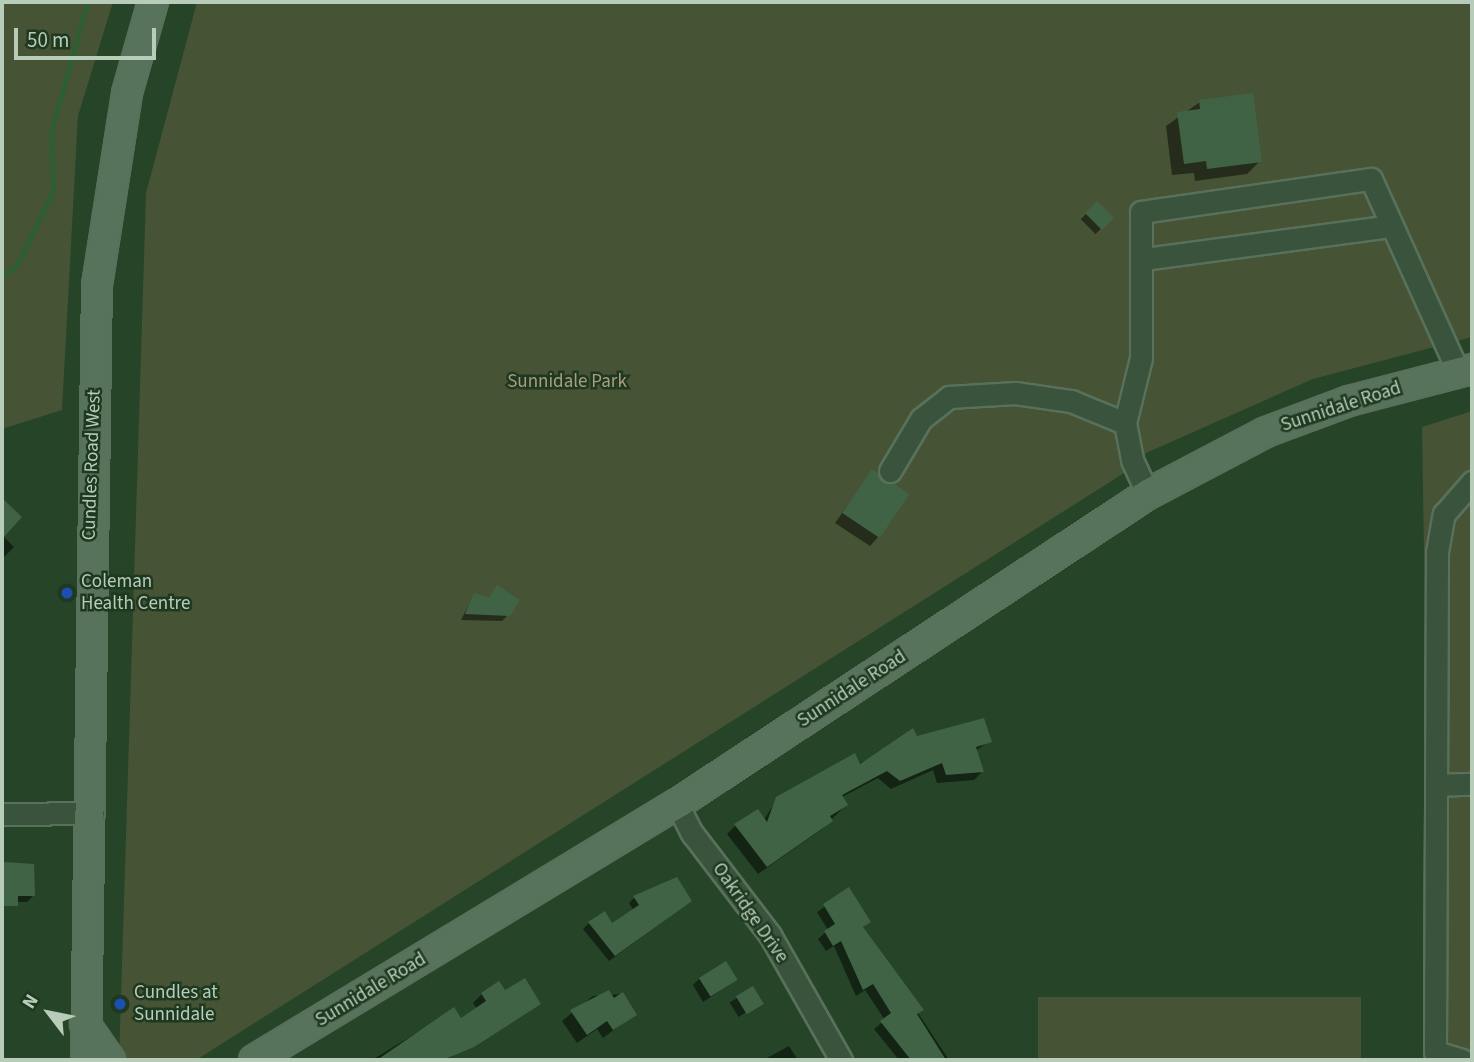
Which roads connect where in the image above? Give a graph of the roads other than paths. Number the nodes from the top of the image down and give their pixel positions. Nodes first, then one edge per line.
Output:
1 (153, 2) edge
2 (1391, 226) junction
3 (1144, 259) junction
4 (1465, 370) edge
5 (1125, 423) junction
6 (890, 471) dead end
7 (1472, 482) edge
8 (1148, 494) junction
9 (1472, 784) edge
10 (1436, 785) junction
11 (677, 804) junction
12 (93, 813) junction
13 (2, 814) edge
14 (85, 1024) junction
15 (86, 1060) edge
16 (110, 1060) edge
17 (254, 1060) edge
18 (841, 1060) edge
19 (1462, 1060) edge

1 - 12 main road, Cundles Road West
2 - 3 street
2 - 3 street
2 - 4 street
3 - 5 street
4 - 8 main road, Sunnidale Road
5 - 6 street
5 - 8 street
7 - 10 street
8 - 11 main road, Sunnidale Road
9 - 10 street
10 - 19 street
11 - 17 main road, Sunnidale Road
11 - 18 street, Oakridge Drive
12 - 13 street
12 - 14 main road, Cundles Road West
14 - 15 main road, Cundles Road West
14 - 16 main road

